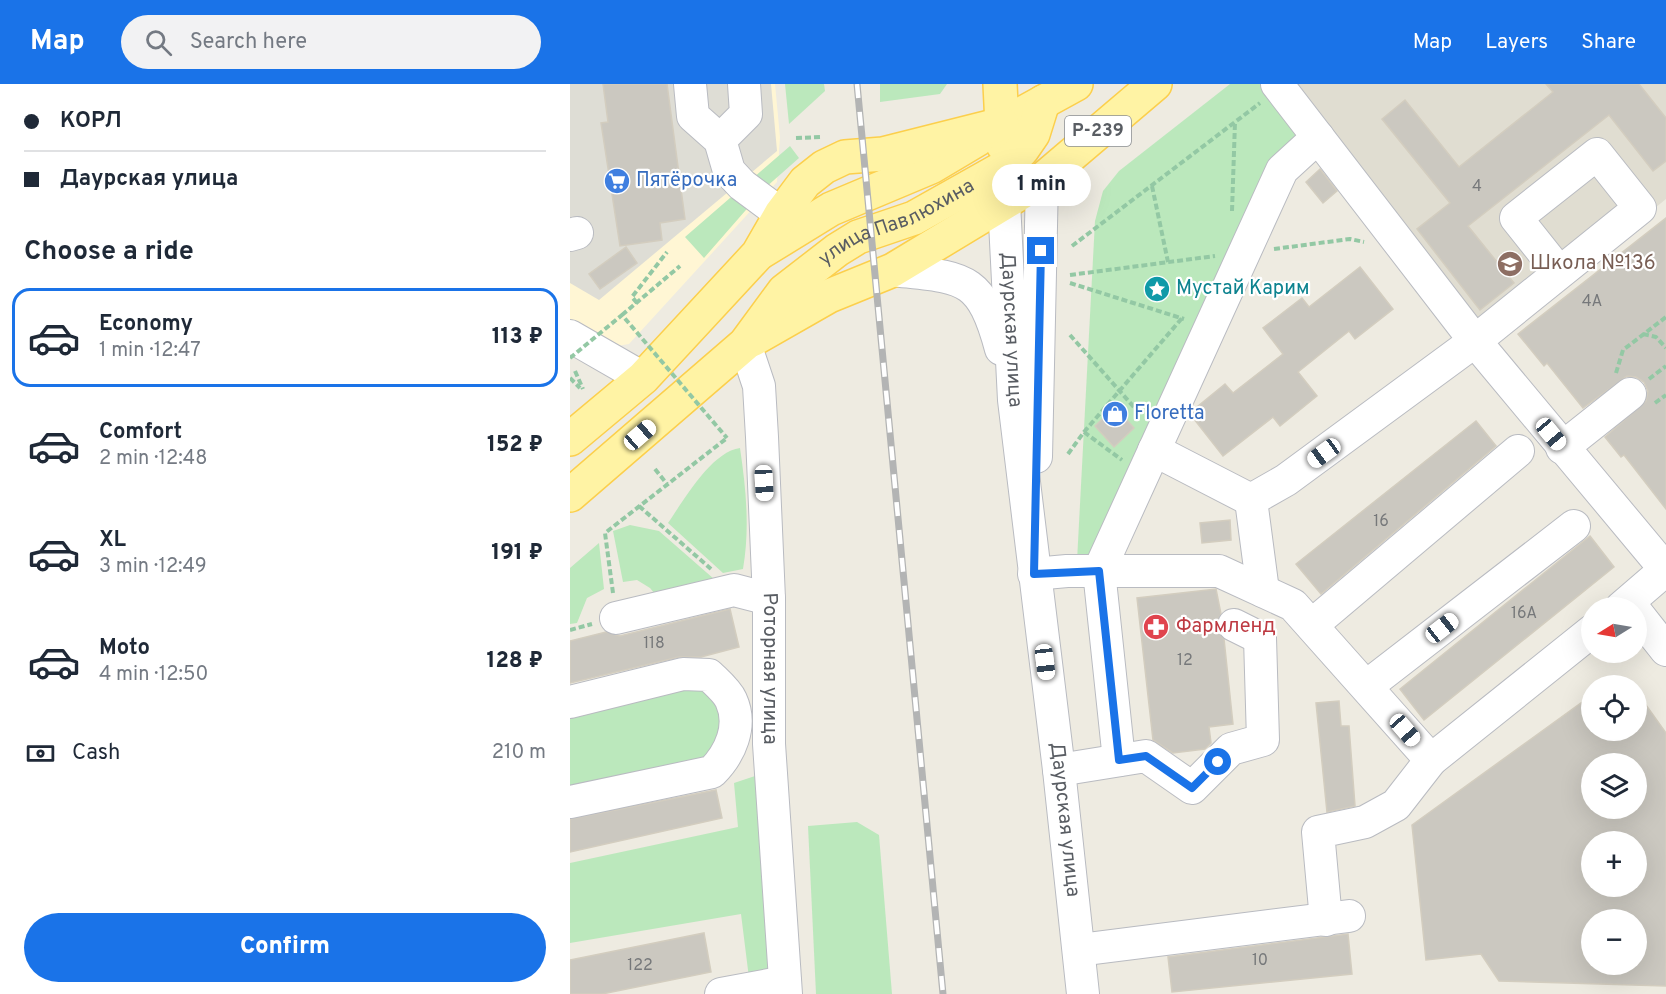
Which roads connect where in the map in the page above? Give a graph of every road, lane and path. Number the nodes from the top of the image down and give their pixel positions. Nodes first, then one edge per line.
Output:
1 (690, 84) edge
2 (744, 84) edge
3 (1000, 84) edge
4 (1077, 84) edge
5 (1155, 84) edge
6 (1279, 86) edge
7 (1043, 93) edge
8 (1235, 122) junction
9 (1002, 124) junction
10 (1318, 137) junction
11 (720, 140) junction
12 (1003, 168) junction
13 (1042, 180) junction
14 (1152, 186) junction
15 (1004, 202) junction
16 (781, 214) junction
17 (1232, 218) dead end
18 (1072, 246) dead end
19 (667, 252) dead end
20 (758, 254) junction
21 (1168, 262) dead end
22 (680, 266) dead end
23 (893, 270) junction
24 (1559, 272) dead end
25 (1070, 282) dead end
26 (637, 303) junction
27 (622, 315) junction
28 (1666, 317) edge
29 (1194, 318) junction
30 (1643, 334) junction
31 (1070, 335) dead end
32 (570, 336) edge
33 (1474, 341) junction
34 (745, 344) junction
35 (1666, 348) edge
36 (570, 358) edge
37 (575, 369) dead end
38 (570, 378) edge
39 (643, 378) junction
40 (1624, 386) joint
41 (1121, 392) junction
42 (1014, 400) junction
43 (1084, 432) junction
44 (570, 439) edge
45 (1562, 448) junction
46 (1518, 452) dead end
47 (1068, 454) dead end
48 (1153, 454) junction
49 (655, 469) dead end
50 (667, 484) junction
51 (570, 495) edge
52 (1251, 500) junction
53 (639, 506) junction
54 (1574, 526) dead end
55 (605, 533) dead end
56 (1665, 570) edge
57 (1099, 571) junction
58 (1034, 574) junction
59 (734, 590) junction
60 (1263, 591) junction
61 (1639, 597) edge
62 (769, 599) junction
63 (616, 618) dead end
64 (1234, 625) dead end
65 (1312, 625) junction
66 (1647, 627) edge
67 (1581, 640) edge
68 (1666, 650) edge
69 (1367, 686) junction
70 (570, 702) edge
71 (1119, 760) junction
72 (1431, 760) junction
73 (1059, 770) junction
74 (570, 802) edge
75 (1079, 950) junction
76 (786, 988) edge
77 (722, 994) edge
78 (1083, 994) edge

1 - 11 street
2 - 11 street
3 - 9 main road, Даурская улица
4 - 7 main road, улица Павлюхина
5 - 13 main road, Р-239
6 - 8 path
6 - 10 street
7 - 9 main road, улица Павлюхина
7 - 12 main road, улица Павлюхина
7 - 13 main road, Даурская улица
8 - 14 path
8 - 17 path
9 - 12 main road, Даурская улица
9 - 16 main road, улица Павлюхина
9 - 20 main road, улица Павлюхина
10 - 29 street
10 - 33 street
11 - 16 street
12 - 15 main road, Даурская улица
12 - 34 main road, улица Павлюхина
13 - 15 main road, улица Павлюхина
13 - 58 street, Даурская улица
14 - 18 path
14 - 21 path
15 - 23 main road, улица Павлюхина
15 - 42 street, Даурская улица
16 - 20 main road, улица Павлюхина
19 - 26 path
20 - 39 main road, улица Павлюхина
22 - 26 path
23 - 34 main road, улица Павлюхина
23 - 42 street
24 - 33 street
25 - 29 path
26 - 27 path
27 - 36 path, bridge
27 - 50 path, bridge
28 - 30 path
29 - 41 path
29 - 48 street
30 - 35 path
30 - 40 path
31 - 41 path
32 - 39 street
33 - 45 street
33 - 52 street
34 - 51 main road, улица Павлюхина
34 - 62 street, Роторная улица
37 - 38 path
39 - 44 main road, улица Павлюхина
40 - 45 street
41 - 43 path
41 - 48 path
42 - 58 street, Даурская улица
43 - 47 path
43 - 48 path
45 - 56 street
46 - 65 street
48 - 52 street
48 - 57 street
49 - 50 path
50 - 53 path
52 - 60 street
53 - 55 path
53 - 59 path
54 - 69 street
56 - 61 street
57 - 58 street
57 - 60 street
57 - 71 street
58 - 73 street, Даурская улица
59 - 62 street
59 - 63 street
60 - 65 street
62 - 76 street, Роторная улица
64 - 71 street
65 - 69 street
66 - 68 street
67 - 72 street
69 - 72 street
70 - 74 street
71 - 73 street
72 - 75 street
73 - 75 street, Даурская улица
75 - 78 street, Даурская улица
76 - 77 street

